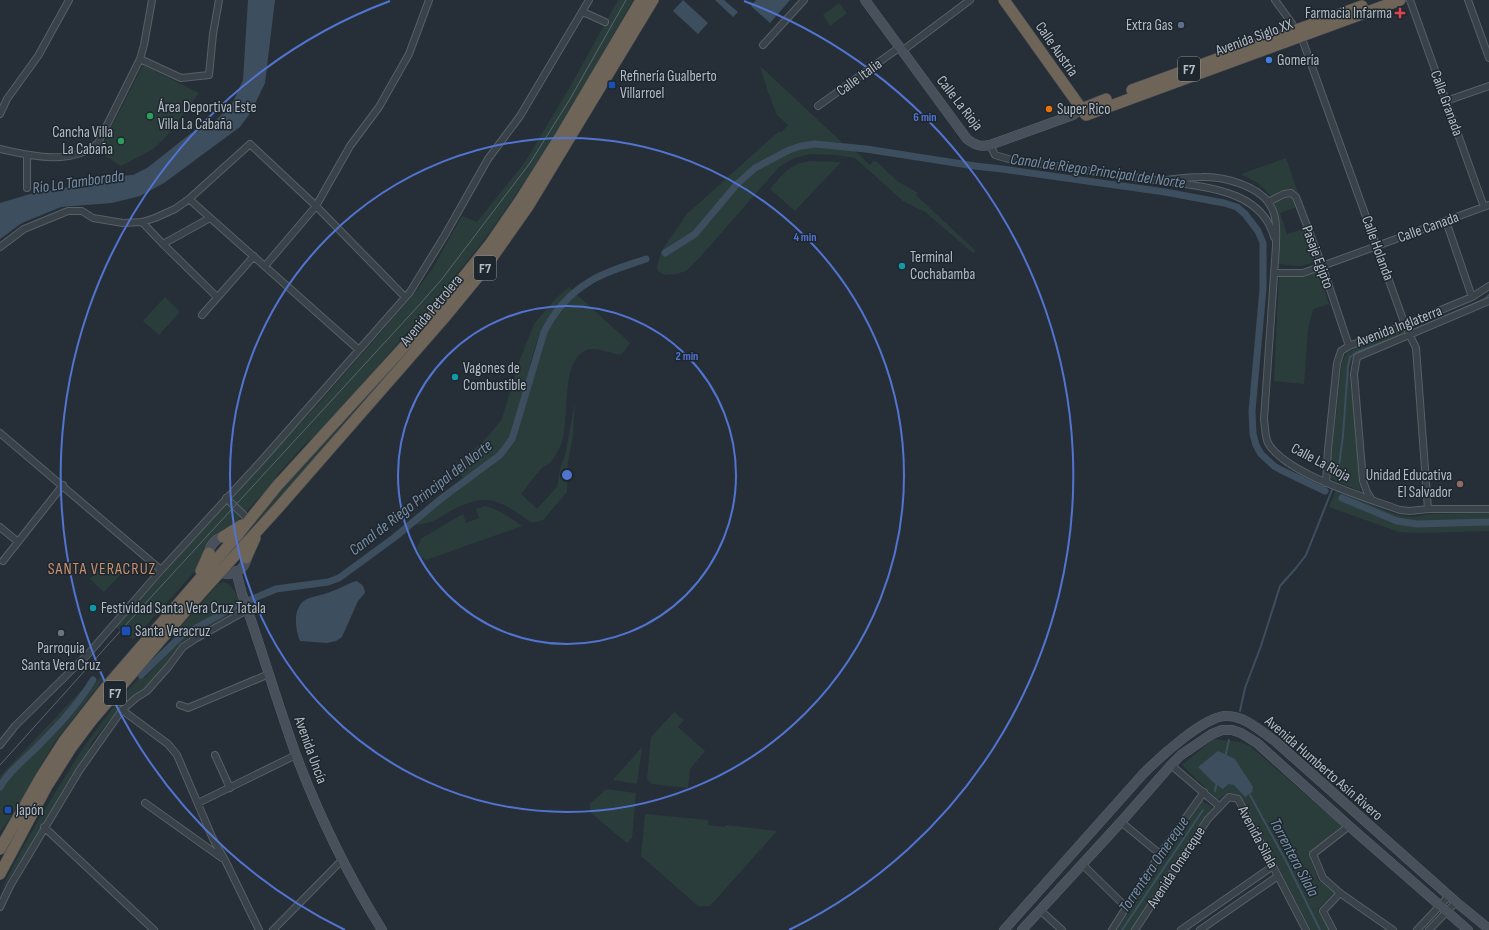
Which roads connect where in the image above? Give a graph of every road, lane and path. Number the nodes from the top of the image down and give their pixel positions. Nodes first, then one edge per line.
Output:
1 (69, 0) edge
2 (152, 0) edge
3 (219, 0) edge
4 (429, 0) edge
5 (589, 0) edge
6 (641, 0) edge
7 (653, 0) edge
8 (804, 0) edge
9 (865, 0) edge
10 (970, 0) edge
11 (1004, 0) edge
12 (1276, 0) edge
13 (1378, 0) edge
14 (1400, 0) edge
15 (1410, 0) edge
16 (1468, 0) edge
17 (583, 12) junction
18 (604, 22) dead end
19 (1299, 33) junction
20 (762, 45) dead end
21 (901, 49) junction
22 (1489, 58) edge
23 (140, 59) junction
24 (1489, 86) edge
25 (1446, 101) junction
26 (818, 106) dead end
27 (1080, 113) junction
28 (0, 114) edge
29 (990, 145) junction
30 (0, 149) edge
31 (27, 155) junction
32 (1159, 181) junction
33 (26, 188) dead end
34 (189, 199) junction
35 (1268, 202) junction
36 (316, 206) junction
37 (1487, 206) edge
38 (210, 218) junction
39 (1446, 221) junction
40 (142, 222) junction
41 (163, 244) junction
42 (1377, 245) junction
43 (1276, 246) junction
44 (0, 247) edge
45 (254, 256) junction
46 (1322, 265) junction
47 (265, 266) junction
48 (1275, 273) junction
49 (1489, 286) edge
50 (217, 297) junction
51 (405, 297) junction
52 (1472, 297) junction
53 (1488, 304) edge
54 (202, 315) dead end
55 (1405, 325) junction
56 (1410, 335) junction
57 (1349, 346) junction
58 (359, 350) junction
59 (0, 433) edge
60 (1326, 483) junction
61 (63, 486) junction
62 (226, 498) junction
63 (1372, 500) junction
64 (1489, 509) edge
65 (1428, 510) junction
66 (249, 520) junction
67 (0, 527) edge
68 (258, 530) junction
69 (223, 537) junction
70 (235, 538) junction
71 (17, 542) junction
72 (244, 545) junction
73 (209, 553) junction
74 (246, 558) junction
75 (3, 560) dead end
76 (212, 565) junction
77 (161, 570) junction
78 (229, 572) junction
79 (201, 586) junction
80 (247, 610) junction
81 (269, 674) junction
82 (180, 705) dead end
83 (122, 710) junction
84 (1275, 741) junction
85 (0, 745) edge
86 (1267, 752) junction
87 (215, 755) dead end
88 (296, 755) junction
89 (1171, 765) junction
90 (230, 788) junction
91 (1204, 792) junction
92 (145, 803) dead end
93 (198, 803) junction
94 (1219, 806) junction
95 (1121, 822) junction
96 (1349, 826) junction
97 (44, 827) junction
98 (0, 849) edge
99 (1160, 854) junction
100 (225, 860) junction
101 (342, 860) junction
102 (1082, 864) junction
103 (1273, 866) junction
104 (0, 874) edge
105 (1278, 876) junction
106 (1340, 893) junction
107 (1452, 899) junction
108 (0, 907) edge
109 (1126, 907) junction
110 (1444, 908) junction
111 (1041, 911) junction
112 (380, 929) edge
113 (1489, 929) edge
114 (154, 930) edge
115 (259, 930) edge
116 (273, 930) edge
117 (1004, 930) edge
118 (1022, 930) edge
119 (1062, 930) edge
120 (1112, 930) edge
121 (1134, 930) edge
122 (1181, 930) edge
123 (1200, 930) edge
124 (1306, 930) edge
125 (1333, 930) edge
126 (1392, 930) edge
127 (1417, 930) edge
128 (1429, 930) edge
129 (1468, 930) edge

1 - 28 street
2 - 23 street
3 - 23 street
4 - 36 street
5 - 17 street
6 - 66 highway, Avenida Petrolera / F7
7 - 68 highway, Avenida Petrolera / F7
8 - 20 street
9 - 21 street, Calle La Rioja
10 - 21 street, Calle Italia
11 - 27 highway, Calle Austria
12 - 19 street, Calle Holanda
13 - 19 highway, Avenida Siglo XX / F7
14 - 19 highway, Avenida Siglo XX / F7
15 - 25 street, Calle Granada
16 - 22 street
17 - 18 street
17 - 51 street
19 - 27 highway, Avenida Siglo XX / F7
19 - 42 street, Calle Holanda
21 - 26 street, Calle Italia
21 - 29 street, Calle La Rioja
23 - 31 street
24 - 25 street
25 - 37 street, Calle Granada
27 - 29 street, Avenida Siglo XX
29 - 32 street, Calle La Rioja
30 - 31 street
31 - 33 street
32 - 35 street, Calle La Rioja
32 - 43 street, Calle La Rioja
34 - 36 street
34 - 38 street
34 - 40 street
35 - 43 street, Calle La Rioja
35 - 46 street, Pasaje Egipto
36 - 47 street
36 - 51 street
37 - 39 street, Calle Canada
38 - 41 street
38 - 45 street
39 - 42 street, Calle Canada
39 - 52 street
40 - 41 street
40 - 44 street
41 - 50 street
42 - 46 street, Calle Canada
42 - 55 street, Calle Holanda
43 - 48 street, Calle La Rioja
45 - 47 street
45 - 50 street
46 - 48 street, Calle Canada
46 - 57 street, Pasaje Egipto
47 - 58 street
48 - 60 street, Calle La Rioja
49 - 52 street, Avenida Inglaterra
50 - 54 street
51 - 58 street
52 - 55 street, Avenida Inglaterra
53 - 56 street, Avenida Inglaterra
55 - 56 street, Calle Holanda
55 - 57 street, Avenida Inglaterra
56 - 63 street, Avenida Inglaterra
56 - 65 street, Calle Holanda
57 - 60 street, Avenida Inglaterra
58 - 62 street
59 - 61 street
60 - 63 street, Calle La Rioja
61 - 71 street
61 - 77 street
62 - 66 street
62 - 77 street
63 - 65 street, Calle La Rioja
64 - 65 street, Calle La Rioja
66 - 69 highway
66 - 70 highway, Avenida Petrolera / F7
67 - 71 street
68 - 72 highway, Avenida Petrolera / F7
68 - 74 highway
69 - 70 street
69 - 73 street
70 - 72 street
70 - 76 highway, Avenida Petrolera / F7
71 - 75 street
72 - 74 street
72 - 78 highway, Avenida Petrolera / F7
73 - 76 street
73 - 79 highway
74 - 78 street
76 - 78 street
76 - 79 highway, F7
77 - 85 street
78 - 79 highway, F7
78 - 80 street, Avenida Uncía
79 - 98 highway, F7
79 - 104 highway, F7
80 - 81 street, Avenida Uncía
80 - 83 street
81 - 82 street
81 - 88 street, Avenida Uncía
83 - 93 street
83 - 97 street
84 - 86 street
84 - 107 street, Avenida Humberto Asín Rivero
84 - 117 street, Avenida Humberto Asín Rivero
86 - 89 street, Avenida Humberto Asín Rivero
86 - 96 street, Avenida Humberto Asín Rivero
87 - 90 street
88 - 90 street
88 - 101 street, Avenida Uncía
89 - 91 street, Avenida Silala
89 - 95 street, Avenida Humberto Asín Rivero
90 - 93 street
91 - 94 street, Avenida Silala
91 - 99 street, Avenida Omereque
92 - 100 street
93 - 100 street
94 - 103 street, Avenida Silala
94 - 121 street, Avenida Omereque
95 - 99 street
95 - 102 street, Avenida Humberto Asín Rivero
96 - 106 street
96 - 110 street, Avenida Humberto Asín Rivero
97 - 108 street
97 - 114 street
99 - 109 street, Avenida Omereque
100 - 115 street
101 - 112 street, Avenida Uncía
101 - 116 street
102 - 109 street
102 - 111 street, Avenida Humberto Asín Rivero
103 - 105 street, Avenida Silala
103 - 122 street
105 - 123 street
105 - 124 street, Avenida Silala
106 - 125 street
106 - 126 street
107 - 110 street
107 - 110 street
107 - 113 street, Avenida Humberto Asín Rivero
109 - 120 street, Avenida Omereque
110 - 127 street
110 - 128 street
110 - 129 street, Avenida Humberto Asín Rivero
111 - 118 street, Avenida Humberto Asín Rivero
111 - 119 street

